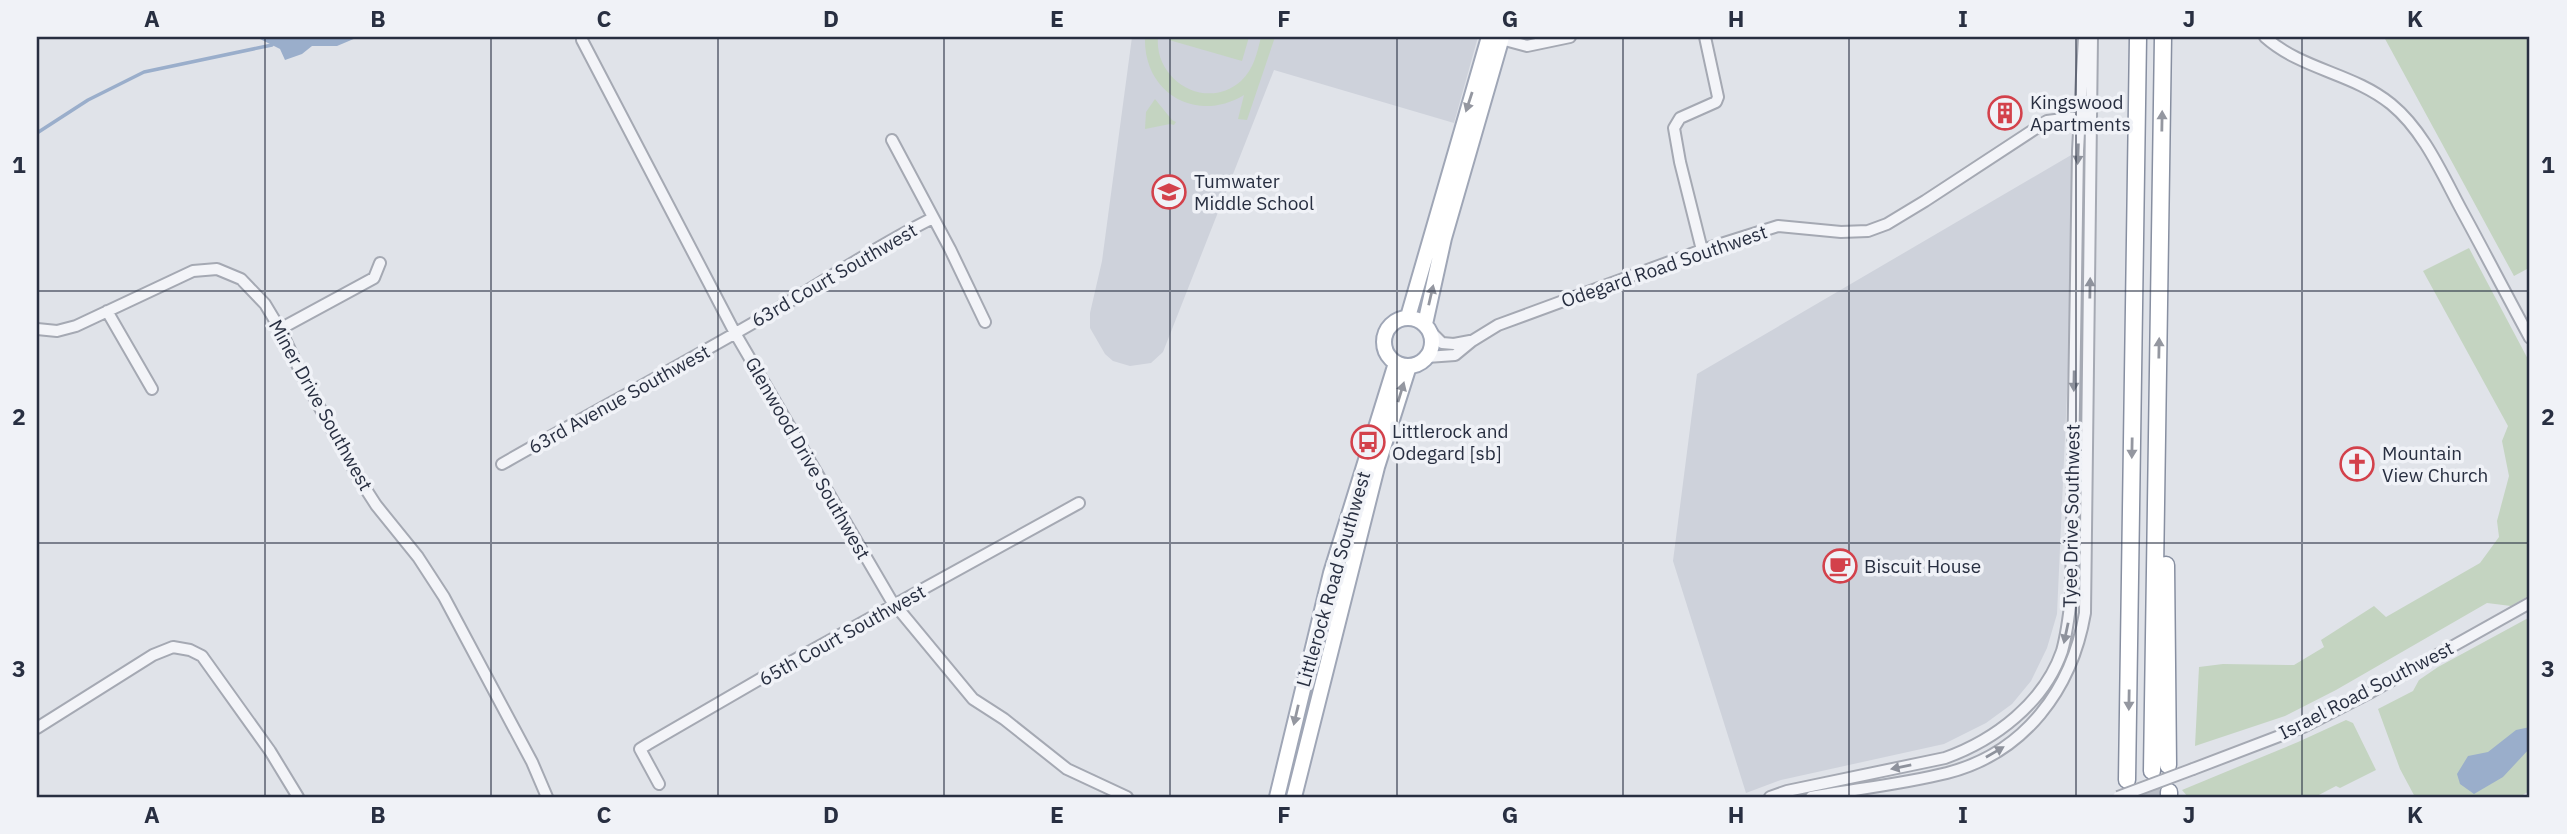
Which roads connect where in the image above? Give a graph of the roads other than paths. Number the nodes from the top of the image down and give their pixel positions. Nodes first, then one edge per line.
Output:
1 (1498, 37) edge
2 (1570, 37) edge
3 (1705, 37) edge
4 (2084, 37) edge
5 (2092, 37) edge
6 (2138, 37) edge
7 (2163, 37) edge
8 (2265, 37) edge
9 (582, 40) dead end
10 (2278, 41) edge
11 (2092, 116) junction
12 (2079, 117) junction
13 (892, 140) dead end
14 (933, 218) junction
15 (1702, 250) junction
16 (380, 263) dead end
17 (107, 311) junction
18 (1408, 317) junction
19 (985, 322) dead end
20 (1428, 328) junction
21 (37, 329) edge
22 (280, 329) junction
23 (735, 333) junction
24 (2530, 338) edge
25 (1472, 341) junction
26 (1427, 357) junction
27 (1402, 365) junction
28 (152, 389) dead end
29 (2158, 417) junction
30 (502, 464) dead end
31 (1079, 503) dead end
32 (2530, 603) edge
33 (896, 606) junction
34 (37, 728) edge
35 (2168, 765) tunnel mouth
36 (2152, 771) tunnel mouth
37 (2127, 780) dead end
38 (659, 784) dead end
39 (298, 797) edge
40 (547, 797) edge
41 (1127, 797) edge
42 (1277, 797) edge
43 (1294, 797) edge
44 (1770, 797) edge
45 (1811, 797) edge
46 (2118, 797) edge

1 - 2 street
1 -> 18 main road
20 -> 1 main road
3 - 15 street
4 - 12 street, Tyee Drive Southwest
5 - 11 street, Tyee Drive Southwest
6 -> 37 highway
29 -> 7 highway
8 - 10 street
9 - 23 street, Glenwood Drive Southwest
10 - 24 street
11 - 12 street, Odegard Road Southwest
45 -> 11 street, Tyee Drive Southwest
12 - 15 street, Odegard Road Southwest
12 -> 44 street, Tyee Drive Southwest
13 - 14 street, 63rd Court Southwest
14 - 19 street, 63rd Court Southwest
14 - 23 street, 63rd Court Southwest
15 - 25 street, Odegard Road Southwest
16 - 22 street
17 - 21 street, Miner Drive Southwest
17 - 22 street, Miner Drive Southwest
17 - 28 street
18 - 20 main road
18 - 27 main road
20 - 25 street
20 - 26 main road
22 - 40 street, Miner Drive Southwest
23 - 30 street, 63rd Avenue Southwest
23 - 33 street, Glenwood Drive Southwest
25 - 26 street, Odegard Road Southwest
26 - 27 main road
27 -> 42 main road, Littlerock Road Southwest
43 -> 27 main road, Littlerock Road Southwest
29 - 35 highway
29 - 36 highway
31 - 33 street, 65th Court Southwest
32 - 46 street, Israel Road Southwest, bridge
33 - 38 street, 65th Court Southwest
33 - 41 street, Glenwood Drive Southwest
34 - 39 street

